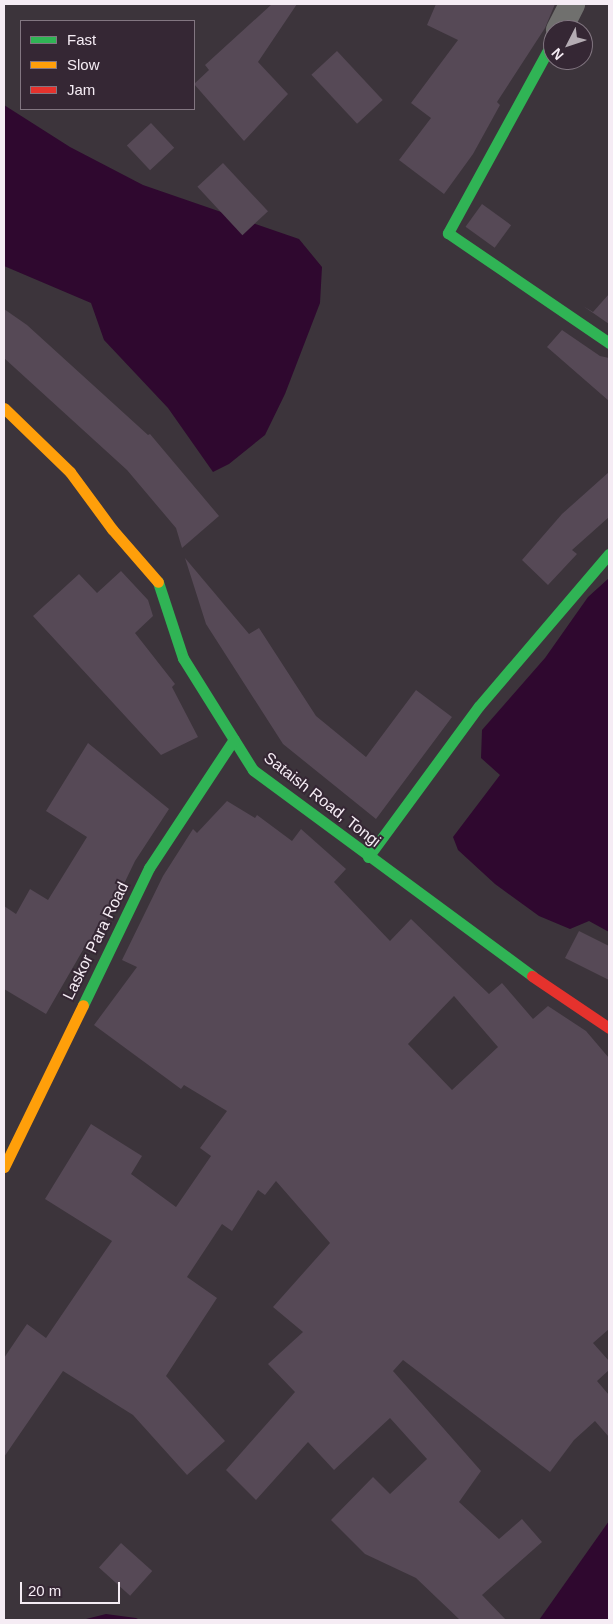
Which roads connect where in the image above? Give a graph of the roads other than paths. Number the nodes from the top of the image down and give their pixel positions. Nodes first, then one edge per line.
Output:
1 (572, 4) edge
2 (564, 20) edge
3 (543, 59) edge
4 (609, 343) edge
5 (4, 408) edge
6 (609, 554) edge
7 (234, 739) junction
8 (368, 857) junction
9 (609, 1028) edge
10 (4, 1167) edge

1 - 2 street
3 - 4 street
5 - 7 street, Sataish Road, Tongi
6 - 8 street
7 - 8 street, Sataish Road, Tongi
7 - 10 street, Laskor Para Road
8 - 9 street, Sataish Road, Tongi

